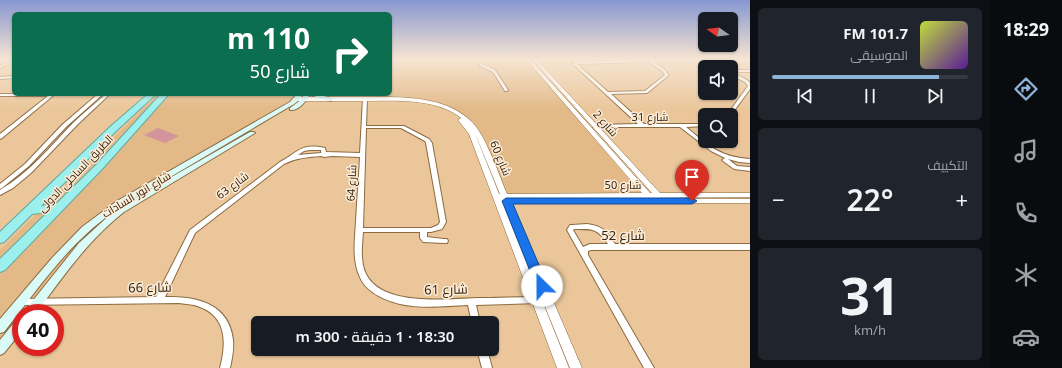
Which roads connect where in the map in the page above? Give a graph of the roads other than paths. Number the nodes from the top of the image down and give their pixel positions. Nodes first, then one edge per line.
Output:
1 (497, 76) edge
2 (547, 76) edge
3 (588, 76) edge
4 (665, 76) edge
5 (738, 76) edge
6 (0, 78) edge
7 (12, 78) edge
8 (750, 86) edge
9 (750, 86) edge
10 (506, 90) dead end
11 (607, 93) junction
12 (0, 95) edge
13 (6, 95) junction
14 (12, 95) edge
15 (51, 96) edge
16 (98, 96) edge
17 (106, 96) edge
18 (150, 96) edge
19 (163, 96) edge
20 (318, 96) edge
21 (301, 98) edge
22 (331, 99) junction
23 (0, 100) edge
24 (365, 100) junction
25 (734, 108) edge
26 (591, 126) junction
27 (643, 126) junction
28 (682, 126) junction
29 (698, 126) edge
30 (364, 127) junction
31 (0, 137) edge
32 (210, 154) junction
33 (362, 155) junction
34 (719, 155) junction
35 (750, 161) edge
36 (750, 169) edge
37 (0, 187) edge
38 (0, 193) edge
39 (750, 195) edge
40 (505, 198) junction
41 (655, 198) junction
42 (497, 199) junction
43 (750, 201) edge
44 (38, 202) junction
45 (64, 202) junction
46 (28, 212) junction
47 (55, 212) junction
48 (359, 230) junction
49 (422, 230) junction
50 (0, 239) edge
51 (444, 241) dead end
52 (613, 247) junction
53 (750, 247) edge
54 (584, 255) junction
55 (0, 266) edge
56 (359, 267) joint
57 (159, 300) junction
58 (537, 300) junction
59 (548, 300) junction
60 (21, 302) junction
61 (38, 302) junction
62 (471, 302) junction
63 (474, 316) edge
64 (0, 328) edge
65 (12, 334) edge
66 (0, 349) edge
67 (483, 356) edge
68 (225, 368) edge
69 (486, 368) edge
70 (563, 368) edge
71 (576, 368) edge
72 (649, 368) edge

1 - 10 street
2 - 26 street, شارع 2
3 - 11 street
4 - 11 street
5 - 9 street
6 - 7 street
8 - 25 street
11 - 27 street
12 - 13 street
13 - 14 street
13 - 23 street
15 - 31 street
16 - 37 street
17 - 38 street
18 - 44 highway, الطريق الساحلى الدولى
19 - 45 highway, الطريق الساحلى الدولى
20 - 22 main road
21 - 22 street, شارع 60
21 - 24 street, شارع 60
21 - 32 main road, شارع انور السادات
22 - 24 street, شارع 60
24 - 30 street, شارع 64
24 - 40 street, شارع 60
24 - 42 street, شارع 60
26 - 27 street, شارع 31
26 - 41 street, شارع 2
26 - 41 street, شارع 2
27 - 28 street, شارع 31
28 - 29 street, شارع 31
28 - 34 street
30 - 33 street, شارع 64
30 - 49 street
32 - 60 main road, شارع انور السادات
32 - 61 main road, شارع انور السادات
33 - 48 street, شارع 64
33 - 57 street, شارع 63
34 - 35 street
34 - 36 street
39 - 41 street, شارع 50
40 - 41 street, شارع 50
40 - 42 street, شارع 50
40 - 59 street, شارع 60
41 - 43 street, شارع 50
42 - 58 street, شارع 60
44 - 45 highway
44 - 46 highway, الطريق الساحلى الدولى
45 - 47 highway, الطريق الساحلى الدولى
46 - 47 highway
46 - 50 highway, الطريق الساحلى الدولى
47 - 55 highway, الطريق الساحلى الدولى
48 - 49 street
48 - 56 street, شارع 64
49 - 51 street
52 - 53 street, شارع 52
52 - 54 street, شارع 52
52 - 54 street
54 - 72 street
56 - 62 street, شارع 61
57 - 61 street, شارع 66
57 - 68 street, شارع 66
58 - 59 street, شارع 61
58 - 62 street, شارع 61
58 - 70 street, شارع 60
59 - 71 street, شارع 60
60 - 61 street, شارع 66
60 - 64 main road, شارع انور السادات
62 - 63 street
65 - 66 main road
67 - 69 street

